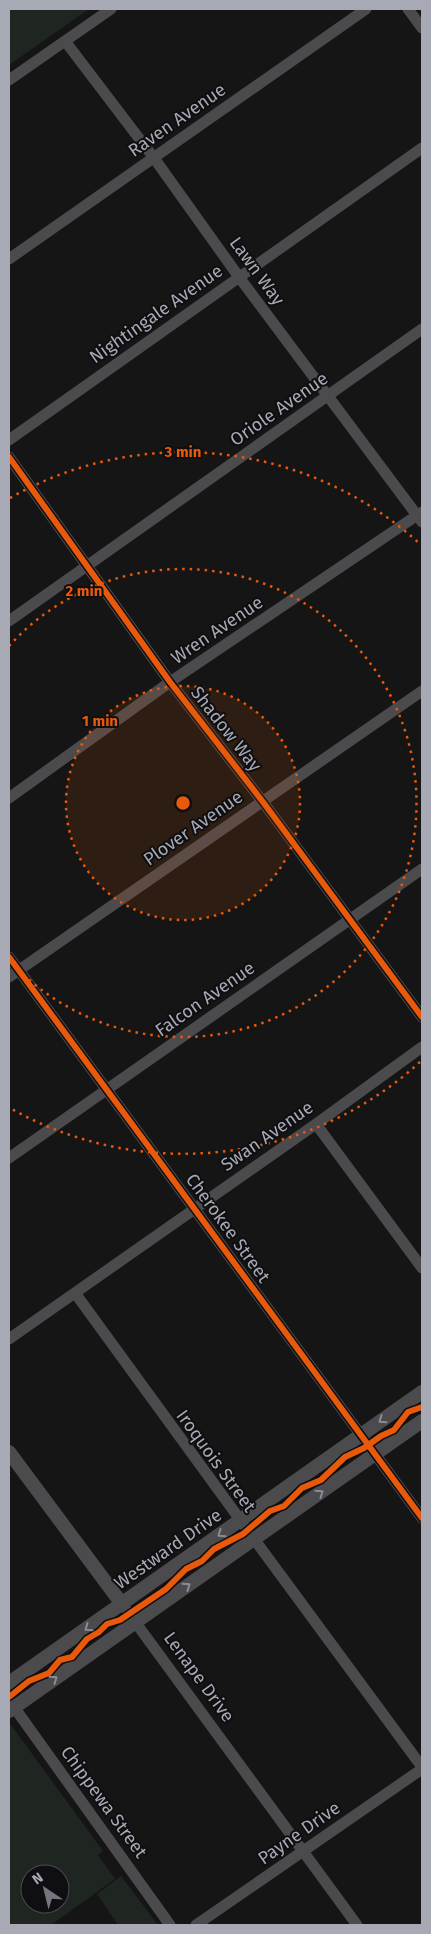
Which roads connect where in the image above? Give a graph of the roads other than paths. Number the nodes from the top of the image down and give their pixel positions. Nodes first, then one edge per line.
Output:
1 (111, 9) edge
2 (366, 9) edge
3 (408, 9) edge
4 (422, 28) edge
5 (65, 41) junction
6 (9, 80) edge
7 (422, 148) edge
8 (154, 158) junction
9 (9, 259) edge
10 (239, 277) junction
11 (422, 329) edge
12 (329, 396) junction
13 (9, 440) edge
14 (9, 457) edge
15 (421, 516) edge
16 (88, 566) junction
17 (9, 621) edge
18 (170, 682) junction
19 (422, 691) edge
20 (9, 798) edge
21 (263, 802) junction
22 (422, 869) edge
23 (350, 920) junction
24 (9, 957) edge
25 (19, 970) junction
26 (9, 977) edge
27 (422, 1017) edge
28 (422, 1047) edge
29 (106, 1089) junction
30 (316, 1124) junction
31 (9, 1158) edge
32 (194, 1208) junction
33 (422, 1268) edge
34 (75, 1293) junction
35 (9, 1339) edge
36 (422, 1392) edge
37 (422, 1421) edge
38 (361, 1435) junction
39 (9, 1452) edge
40 (375, 1454) junction
41 (422, 1518) edge
42 (241, 1520) junction
43 (254, 1539) junction
44 (122, 1604) junction
45 (135, 1622) junction
46 (9, 1683) edge
47 (11, 1706) edge
48 (422, 1768) edge
49 (303, 1851) junction
50 (170, 1925) edge
51 (196, 1925) edge
52 (357, 1925) edge

1 - 5 street
2 - 8 street, Raven Avenue
3 - 4 street
5 - 6 street
5 - 8 street, Lawn Way
7 - 10 street, Nightingale Avenue
8 - 9 street, Raven Avenue
8 - 10 street, Lawn Way
10 - 12 street, Lawn Way
10 - 13 street, Nightingale Avenue
11 - 12 street, Oriole Avenue
12 - 15 street, Lawn Way
12 - 16 street, Oriole Avenue
14 - 16 street, Shadow Way
15 - 18 street, Wren Avenue
16 - 17 street, Oriole Avenue
16 - 18 street, Shadow Way
18 - 20 street, Wren Avenue
18 - 21 street, Shadow Way
19 - 21 street, Plover Avenue
21 - 23 street, Shadow Way
21 - 25 street, Plover Avenue
22 - 23 street, Falcon Avenue
23 - 27 street, Shadow Way
23 - 29 street, Falcon Avenue
24 - 25 street, Cherokee Street
25 - 26 street, Plover Avenue
25 - 29 street, Cherokee Street
28 - 30 street, Swan Avenue
29 - 31 street, Falcon Avenue
29 - 32 street, Cherokee Street
30 - 32 street, Swan Avenue
30 - 33 street
32 - 34 street, Swan Avenue
32 - 38 street, Cherokee Street
34 - 35 street, Swan Avenue
34 - 42 street, Iroquois Street
36 -> 38 street, Westward Drive
37 - 40 street
38 - 40 street, Cherokee Street
38 - 42 street, Westward Drive
39 - 44 street, Lenape Drive
40 - 41 street, Cherokee Street
43 -> 40 street
42 - 43 street, Iroquois Street
42 -> 44 street, Westward Drive
45 -> 43 street
43 - 48 street, Iroquois Street
44 - 45 street, Lenape Drive
44 -> 46 street, Westward Drive
47 -> 45 street
45 - 49 street, Lenape Drive
47 - 50 street, Chippewa Street
48 - 49 street, Payne Drive
49 - 51 street, Payne Drive
49 - 52 street, Lenape Drive

